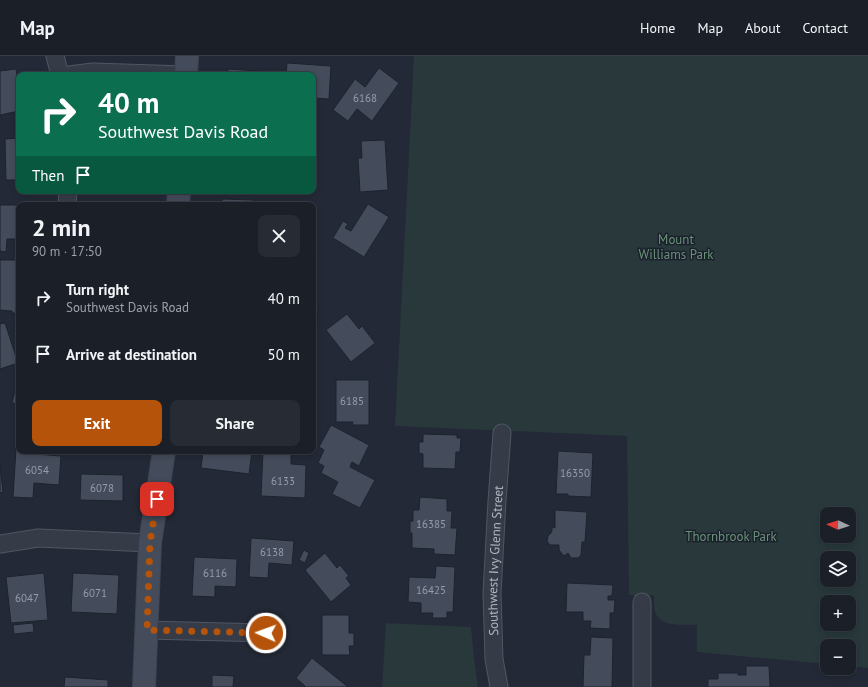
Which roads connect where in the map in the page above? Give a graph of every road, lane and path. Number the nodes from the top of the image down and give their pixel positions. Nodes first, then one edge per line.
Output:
1 (55, 56) edge
2 (187, 56) edge
3 (59, 72) edge
4 (186, 72) edge
5 (502, 433) dead end
6 (164, 454) edge
7 (150, 543) junction
8 (0, 544) edge
9 (642, 602) dead end
10 (147, 630) junction
11 (266, 633) dead end
12 (144, 687) edge
13 (499, 687) edge
14 (642, 687) edge

1 - 3 street
2 - 4 street
5 - 13 street, Southwest Ivy Glenn Street
6 - 7 street
7 - 8 street
7 - 10 street
9 - 14 street
10 - 11 street
10 - 12 street

